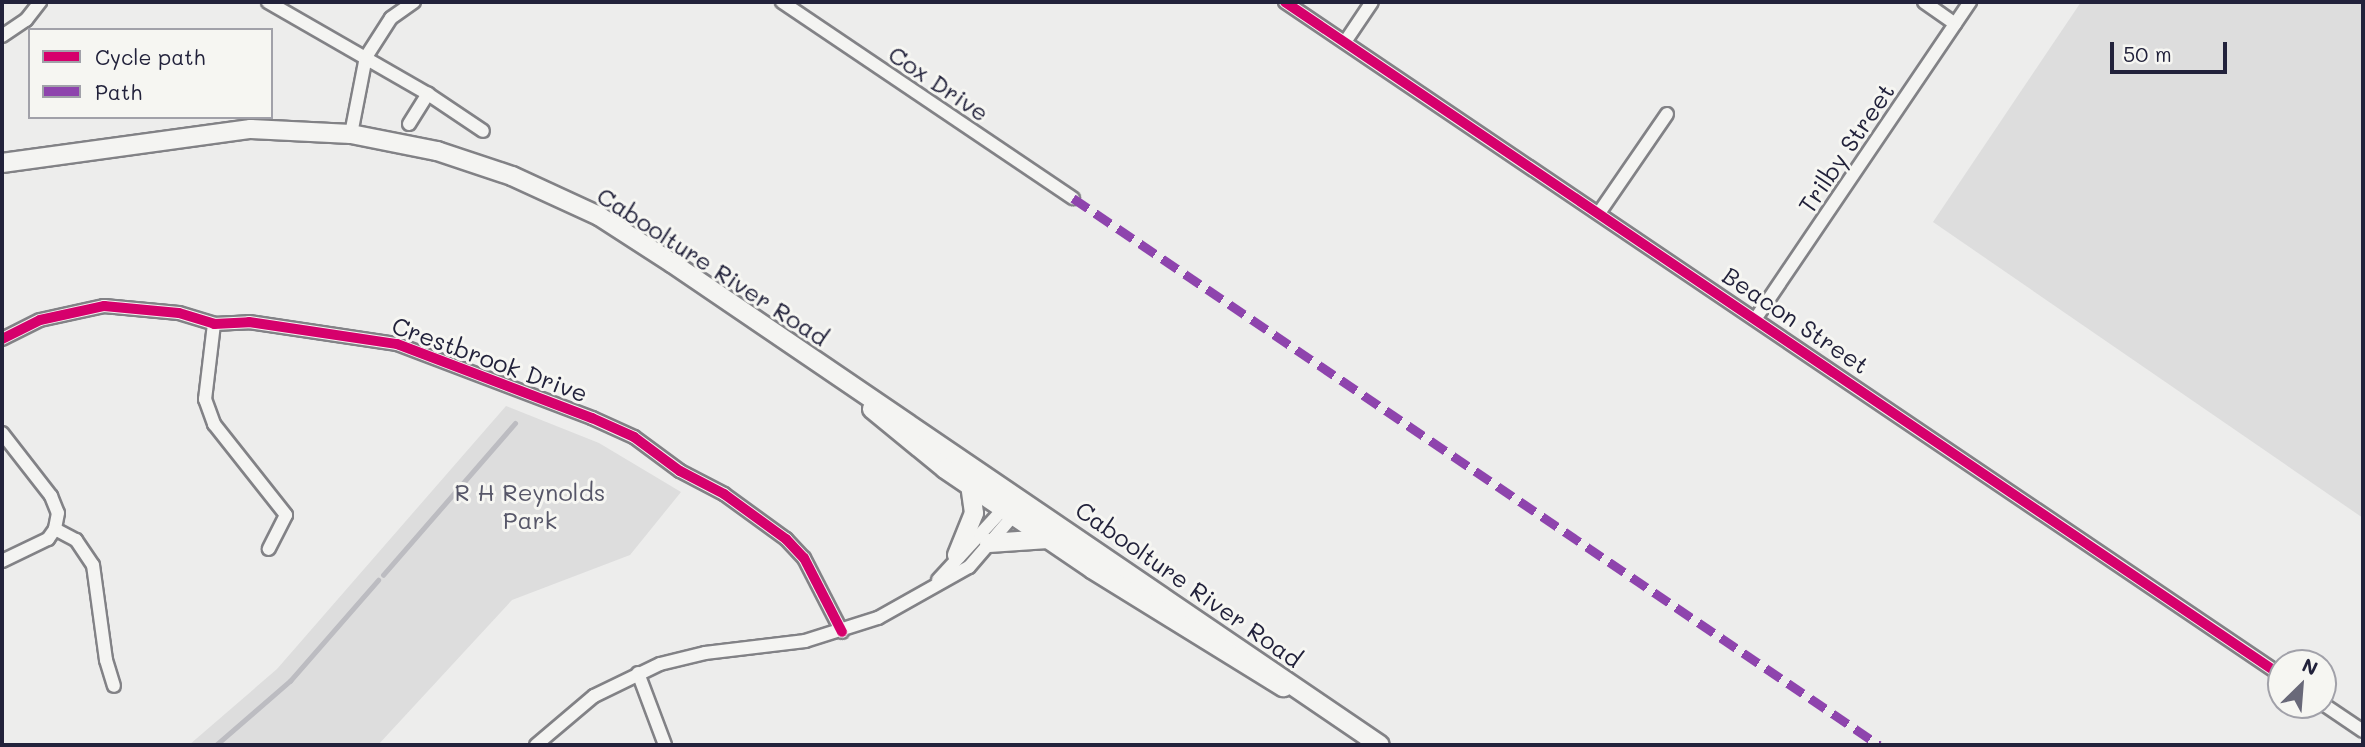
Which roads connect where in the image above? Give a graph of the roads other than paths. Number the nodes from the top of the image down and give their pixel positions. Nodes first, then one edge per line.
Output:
1 (40, 2) edge
2 (268, 2) edge
3 (414, 2) edge
4 (782, 2) edge
5 (1285, 2) edge
6 (1372, 2) edge
7 (1924, 2) edge
8 (1970, 2) edge
9 (1955, 24) junction
10 (2, 36) edge
11 (1345, 42) junction
12 (366, 57) junction
13 (428, 94) junction
14 (1667, 114) dead end
15 (409, 124) dead end
16 (483, 131) dead end
17 (351, 134) junction
18 (2, 163) edge
19 (1073, 198) dead end
20 (1600, 213) junction
21 (1756, 318) junction
22 (214, 324) junction
23 (2, 339) edge
24 (825, 368) junction
25 (2, 433) edge
26 (970, 486) junction
27 (1021, 497) junction
28 (1009, 512) junction
29 (55, 529) junction
30 (1048, 539) junction
31 (989, 543) junction
32 (269, 549) dead end
33 (957, 555) junction
34 (2, 561) edge
35 (935, 584) junction
36 (842, 632) junction
37 (2267, 665) edge
38 (638, 673) junction
39 (114, 685) dead end
40 (1315, 702) junction
41 (2337, 713) edge
42 (2363, 731) edge
43 (536, 745) edge
44 (665, 745) edge
45 (1380, 745) edge

1 - 10 street
2 - 12 street
3 - 12 street
4 - 19 street, Cox Drive
5 - 11 street, Beacon Street
6 - 11 street
7 - 9 street
8 - 9 street, Trilby Street
9 - 21 street, Trilby Street
11 - 20 street, Beacon Street
12 - 13 street
12 - 17 street
13 - 15 street
13 - 16 street
14 - 20 street
17 - 18 main road, Caboolture River Road
17 - 24 main road, Caboolture River Road
20 - 21 street, Beacon Street
21 - 37 street, Beacon Street
22 - 23 street, Crestbrook Drive
22 - 32 street
22 - 36 street, Crestbrook Drive
24 - 26 main road, Caboolture River Road
24 - 27 main road, Caboolture River Road
25 - 29 street
26 - 28 main road, Caboolture River Road
26 - 33 main road
27 - 28 street
27 - 40 main road, Caboolture River Road
28 - 30 main road, Caboolture River Road
28 - 31 street
28 - 33 street
29 - 34 street
29 - 39 street
30 - 31 main road
30 - 40 main road, Caboolture River Road
31 - 35 street
33 - 35 street
35 - 36 street
36 - 38 street
38 - 43 street
38 - 44 street
40 - 45 main road, Caboolture River Road
41 - 42 street

